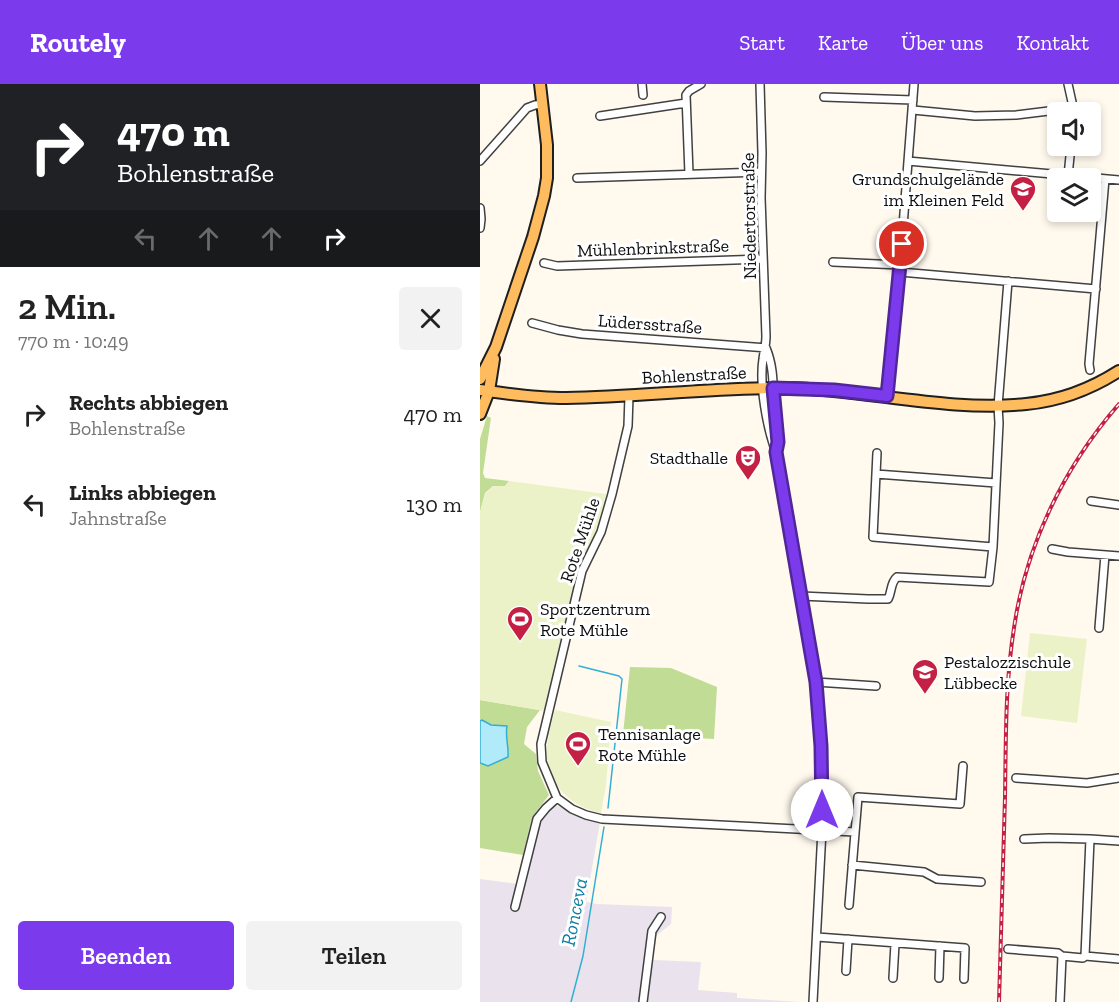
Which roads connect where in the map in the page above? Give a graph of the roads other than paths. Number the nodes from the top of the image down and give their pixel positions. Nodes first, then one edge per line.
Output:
1 (540, 84) edge
2 (642, 84) edge
3 (700, 84) edge
4 (760, 84) edge
5 (914, 84) edge
6 (1068, 84) edge
7 (643, 95) dead end
8 (824, 97) dead end
9 (913, 99) junction
10 (1072, 102) edge
11 (686, 103) junction
12 (543, 104) junction
13 (913, 111) junction
14 (1047, 112) edge
15 (600, 116) dead end
16 (480, 161) edge
17 (908, 161) junction
18 (761, 172) junction
19 (689, 174) junction
20 (1047, 174) edge
21 (577, 178) dead end
22 (1101, 179) edge
23 (1106, 179) junction
24 (1119, 180) edge
25 (480, 207) edge
26 (480, 228) edge
27 (763, 259) junction
28 (544, 262) dead end
29 (833, 262) dead end
30 (900, 268) junction
31 (1008, 281) junction
32 (1096, 289) junction
33 (532, 323) dead end
34 (496, 347) junction
35 (766, 348) junction
36 (1090, 370) dead end
37 (1119, 370) edge
38 (480, 380) edge
39 (762, 388) junction
40 (484, 391) edge
41 (629, 396) junction
42 (887, 396) junction
43 (998, 406) junction
44 (480, 414) edge
45 (877, 453) dead end
46 (876, 474) junction
47 (996, 483) junction
48 (1091, 501) dead end
49 (1119, 506) edge
50 (993, 547) junction
51 (1052, 549) dead end
52 (1105, 555) junction
53 (1119, 556) edge
54 (801, 596) junction
55 (1099, 628) dead end
56 (816, 682) junction
57 (876, 686) dead end
58 (963, 766) dead end
59 (1016, 778) dead end
60 (1119, 778) edge
61 (557, 798) junction
62 (822, 830) junction
63 (855, 832) junction
64 (1024, 839) dead end
65 (1090, 839) junction
66 (1119, 841) edge
67 (852, 865) junction
68 (981, 882) dead end
69 (849, 905) dead end
70 (515, 907) dead end
71 (661, 917) dead end
72 (817, 937) junction
73 (848, 939) junction
74 (895, 944) junction
75 (940, 946) junction
76 (1008, 949) dead end
77 (1062, 956) junction
78 (1085, 956) junction
79 (1119, 958) edge
80 (846, 970) dead end
81 (892, 978) dead end
82 (939, 978) dead end
83 (964, 979) dead end
84 (643, 1002) edge
85 (813, 1002) edge
86 (1060, 1002) edge

1 - 12 main road
2 - 7 street
3 - 11 street
4 - 18 street, Niedertorstraße
5 - 9 street
6 - 10 street
8 - 9 street
9 - 13 street
11 - 15 street
11 - 19 street
12 - 16 street
12 - 34 main road
13 - 14 street
13 - 17 street
17 - 20 street
17 - 30 street
18 - 19 street
18 - 27 street, Niedertorstraße
19 - 21 street
22 - 23 street
23 - 24 street
23 - 32 street
25 - 26 street
27 - 28 street, Mühlenbrinkstraße
27 - 35 street, Niedertorstraße
29 - 30 street
30 - 31 street
30 - 42 street
31 - 32 street
31 - 43 street
32 - 36 street
33 - 35 street, Lüdersstraße
34 - 38 main road
34 - 40 main road
35 - 39 street, Niedertorstraße
37 - 43 main road, Bohlenstraße
39 - 41 main road, Bohlenstraße
39 - 42 main road, Bohlenstraße
39 - 54 street, Niedertorstraße
40 - 41 main road, Bohlenstraße
40 - 44 main road
41 - 61 street, Rote Mühle
42 - 43 main road, Bohlenstraße
43 - 47 street
45 - 46 street
46 - 47 street
46 - 50 street
47 - 50 street
48 - 49 street
50 - 54 street
51 - 52 street
52 - 53 street
52 - 55 street
54 - 56 street, Niedertorstraße
56 - 57 street
56 - 62 street, Niedertorstraße
58 - 63 street
59 - 60 street
61 - 62 street
61 - 70 street
62 - 63 street
62 - 72 street, Niedertorstraße
63 - 67 street
64 - 65 street
65 - 66 street
65 - 78 street
67 - 68 street
67 - 69 street
71 - 84 street
72 - 73 street
72 - 85 street, Niedertorstraße
73 - 74 street
73 - 80 street
74 - 75 street
74 - 81 street
75 - 82 street
75 - 83 street
76 - 77 street
77 - 78 street
77 - 86 street
78 - 79 street

